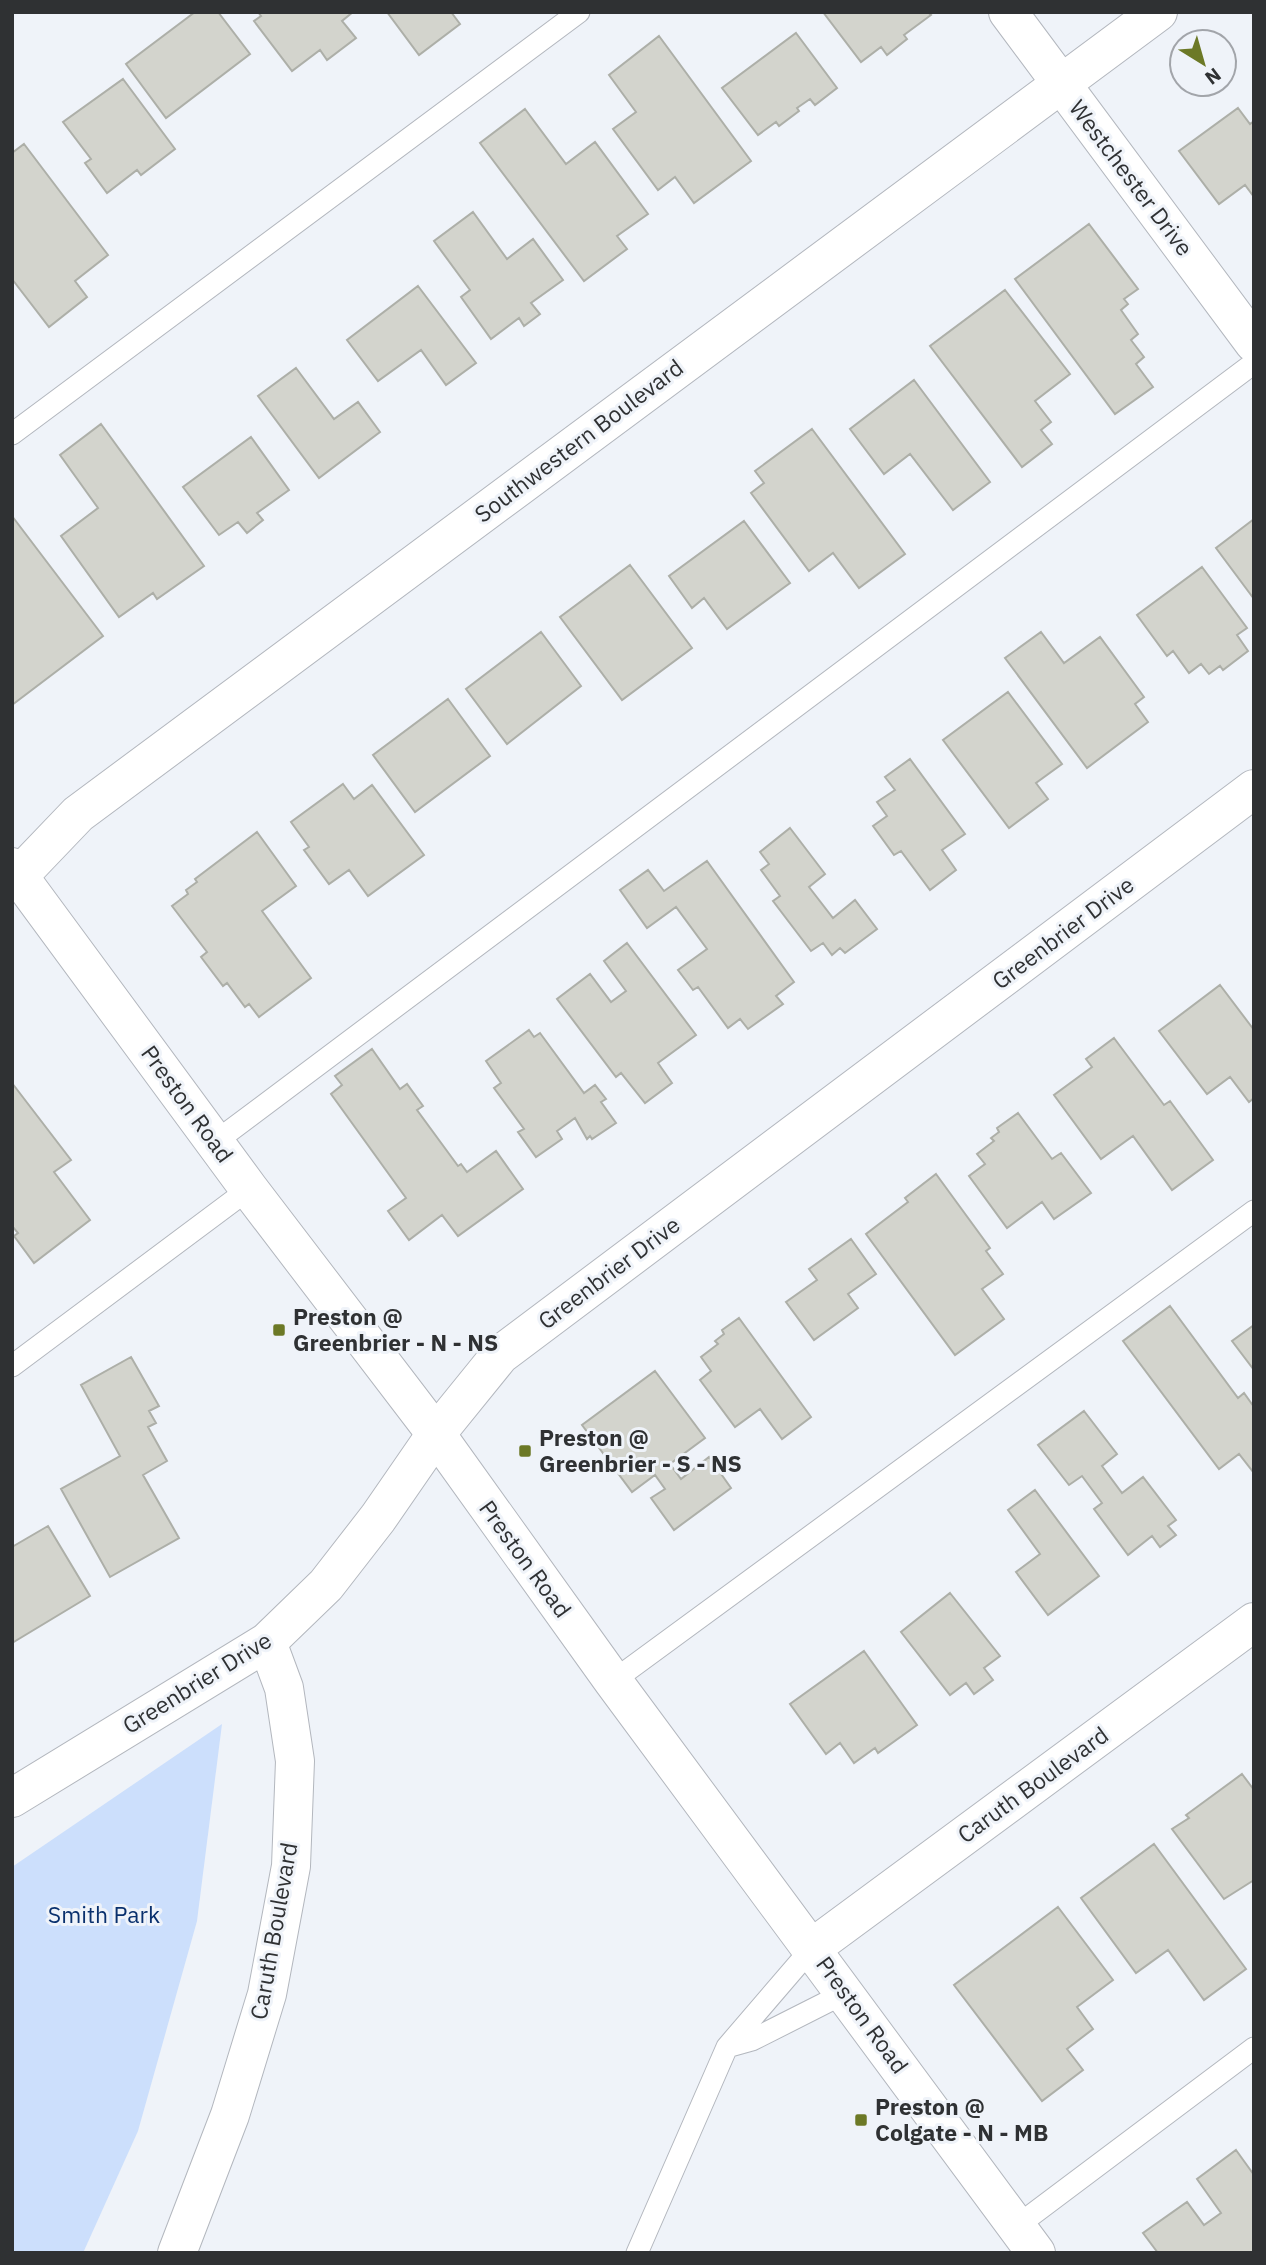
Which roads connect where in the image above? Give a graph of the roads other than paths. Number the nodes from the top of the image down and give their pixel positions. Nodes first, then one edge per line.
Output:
1 (579, 12) edge
2 (1008, 12) edge
3 (1158, 12) edge
4 (1061, 84) junction
5 (1254, 344) edge
6 (1254, 363) edge
7 (12, 434) edge
8 (1254, 789) edge
9 (14, 875) edge
10 (215, 1142) junction
11 (249, 1188) junction
12 (1254, 1211) edge
13 (12, 1366) edge
14 (436, 1434) junction
15 (1254, 1622) edge
16 (267, 1642) junction
17 (613, 1681) junction
18 (12, 1798) edge
19 (812, 1948) junction
20 (845, 1993) junction
21 (727, 2047) junction
22 (1254, 2048) edge
23 (1026, 2239) edge
24 (177, 2253) edge
25 (637, 2253) edge

1 - 7 lane
2 - 4 street, Westchester Drive
3 - 4 street, Southwestern Boulevard
4 - 5 street, Westchester Drive
4 - 9 street, Southwestern Boulevard
6 - 10 lane
8 - 14 street, Greenbrier Drive
9 - 10 street, Preston Road
10 - 11 street, Preston Road
11 - 13 lane
11 - 14 street, Preston Road
12 - 17 lane
14 - 16 street, Greenbrier Drive
14 - 17 street, Preston Road
15 - 19 street, Caruth Boulevard
16 - 18 street, Greenbrier Drive
16 - 24 street, Caruth Boulevard
17 - 19 street, Preston Road
19 - 20 street, Preston Road
19 - 21 lane
20 - 21 lane
20 - 23 street, Preston Road
21 - 25 lane
22 - 23 lane

